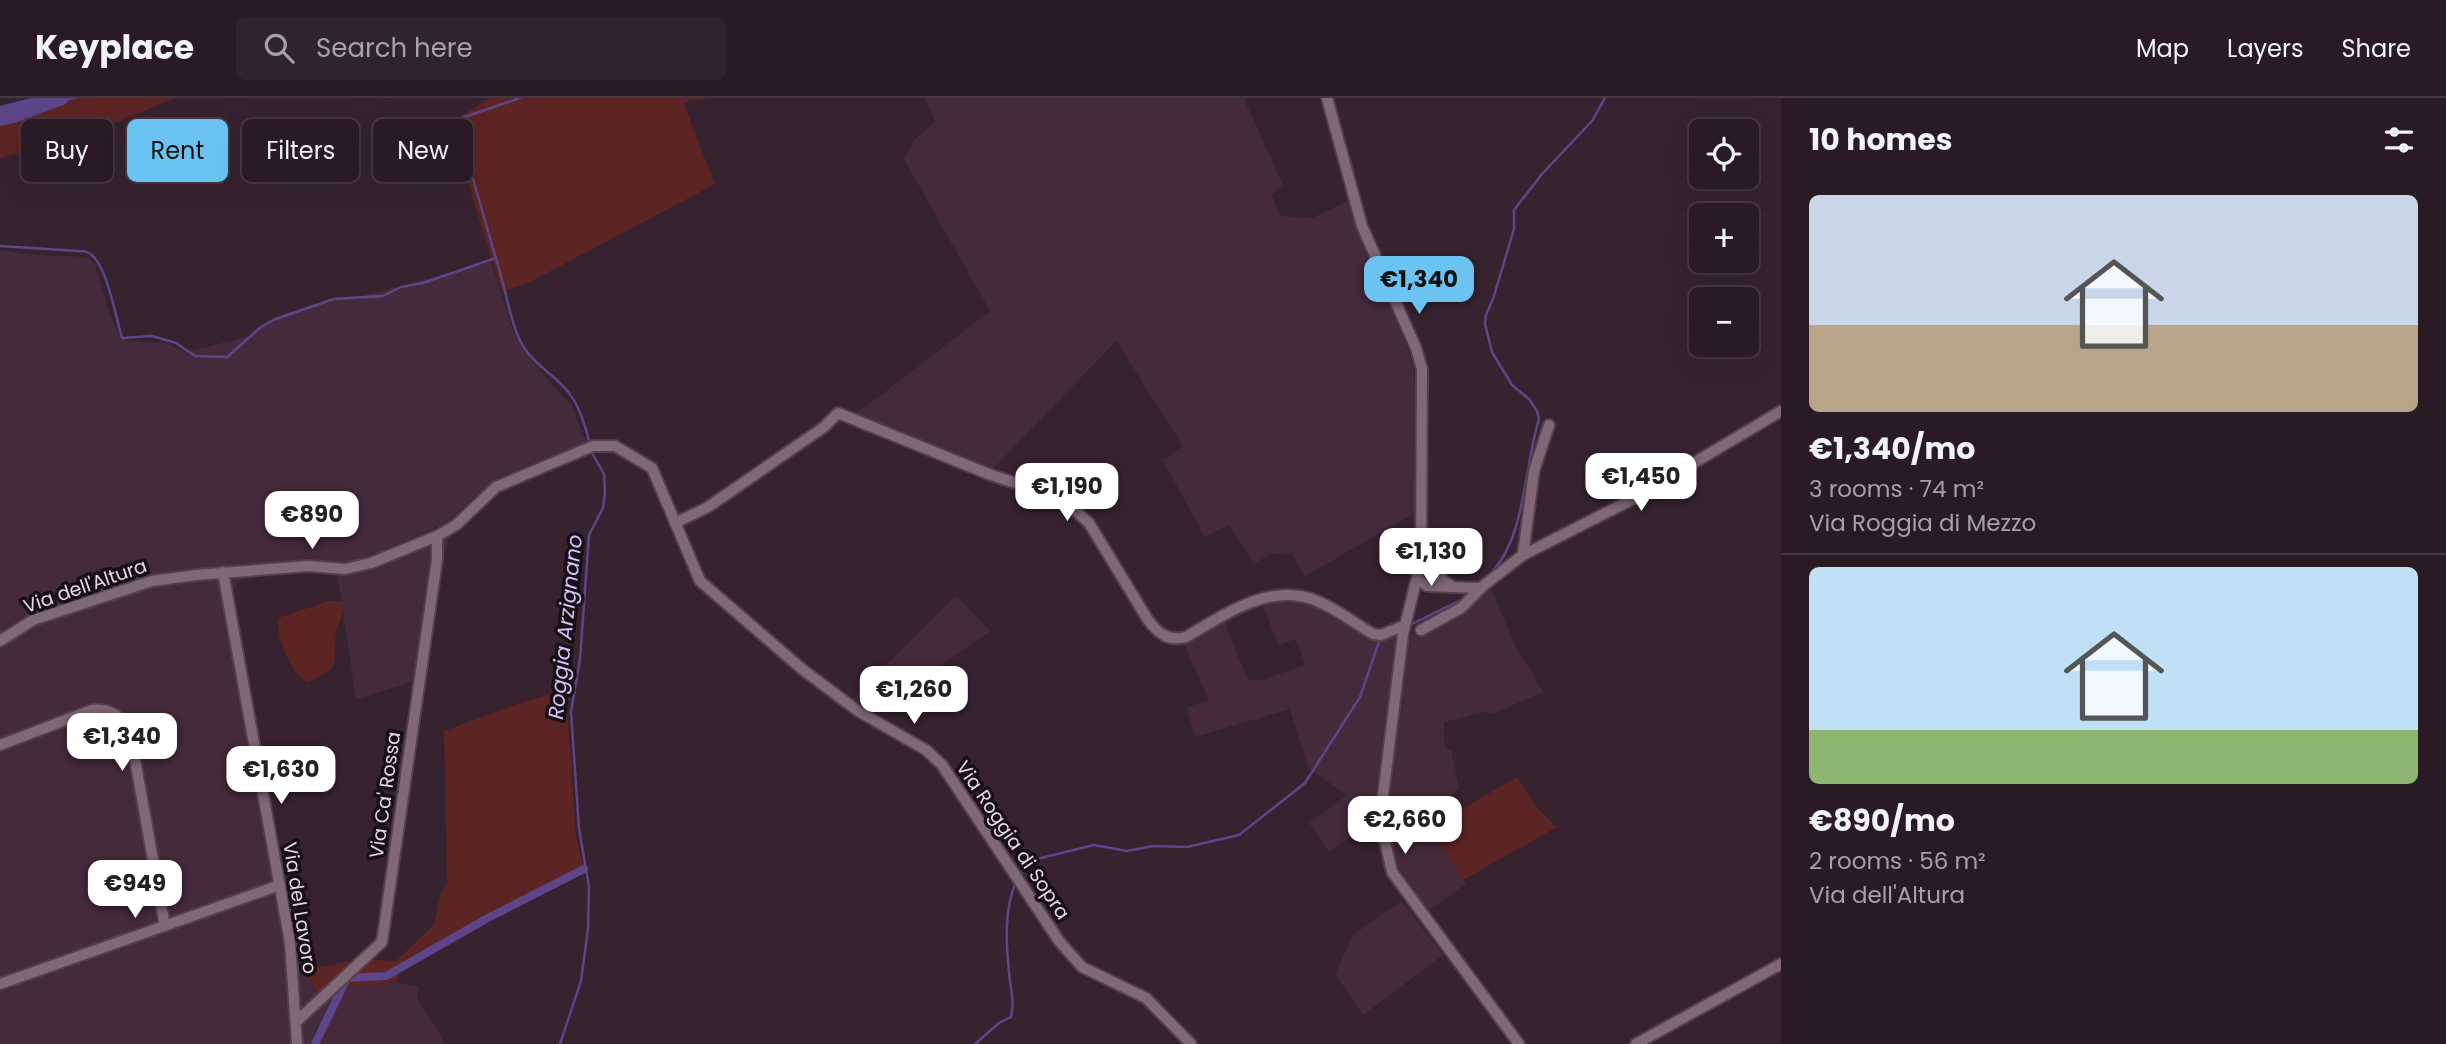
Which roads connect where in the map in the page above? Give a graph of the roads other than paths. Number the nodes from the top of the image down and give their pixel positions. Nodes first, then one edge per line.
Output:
1 (1327, 98) edge
2 (1781, 411) edge
3 (1549, 425) dead end
4 (615, 446) joint
5 (675, 523) junction
6 (436, 536) junction
7 (1421, 547) junction
8 (1522, 555) junction
9 (223, 572) junction
10 (1417, 578) junction
11 (1454, 587) junction
12 (1480, 588) junction
13 (1405, 625) junction
14 (1421, 630) dead end
15 (0, 641) edge
16 (0, 745) edge
17 (280, 885) junction
18 (165, 926) junction
19 (1781, 964) edge
20 (0, 984) edge
21 (296, 1021) junction
22 (297, 1044) edge
23 (1191, 1044) edge
24 (1519, 1044) edge
25 (1636, 1044) edge

1 - 7 street
2 - 8 street
3 - 8 street
4 - 5 street, Via Roggia di Sopra
4 - 6 street, Via dell'Altura
5 - 13 street
5 - 23 street, Via Roggia di Sopra
6 - 9 street, Via dell'Altura
6 - 21 street, Via Ca' Rossa
7 - 10 street
7 - 11 street
8 - 12 street
9 - 15 street, Via dell'Altura
9 - 17 street, Via del Lavoro
10 - 11 street
10 - 13 street
11 - 12 street
11 - 13 street
12 - 14 street
13 - 24 street
16 - 18 street
17 - 18 street
17 - 21 street, Via del Lavoro
18 - 20 street
19 - 25 street
21 - 22 street, Via del Lavoro

